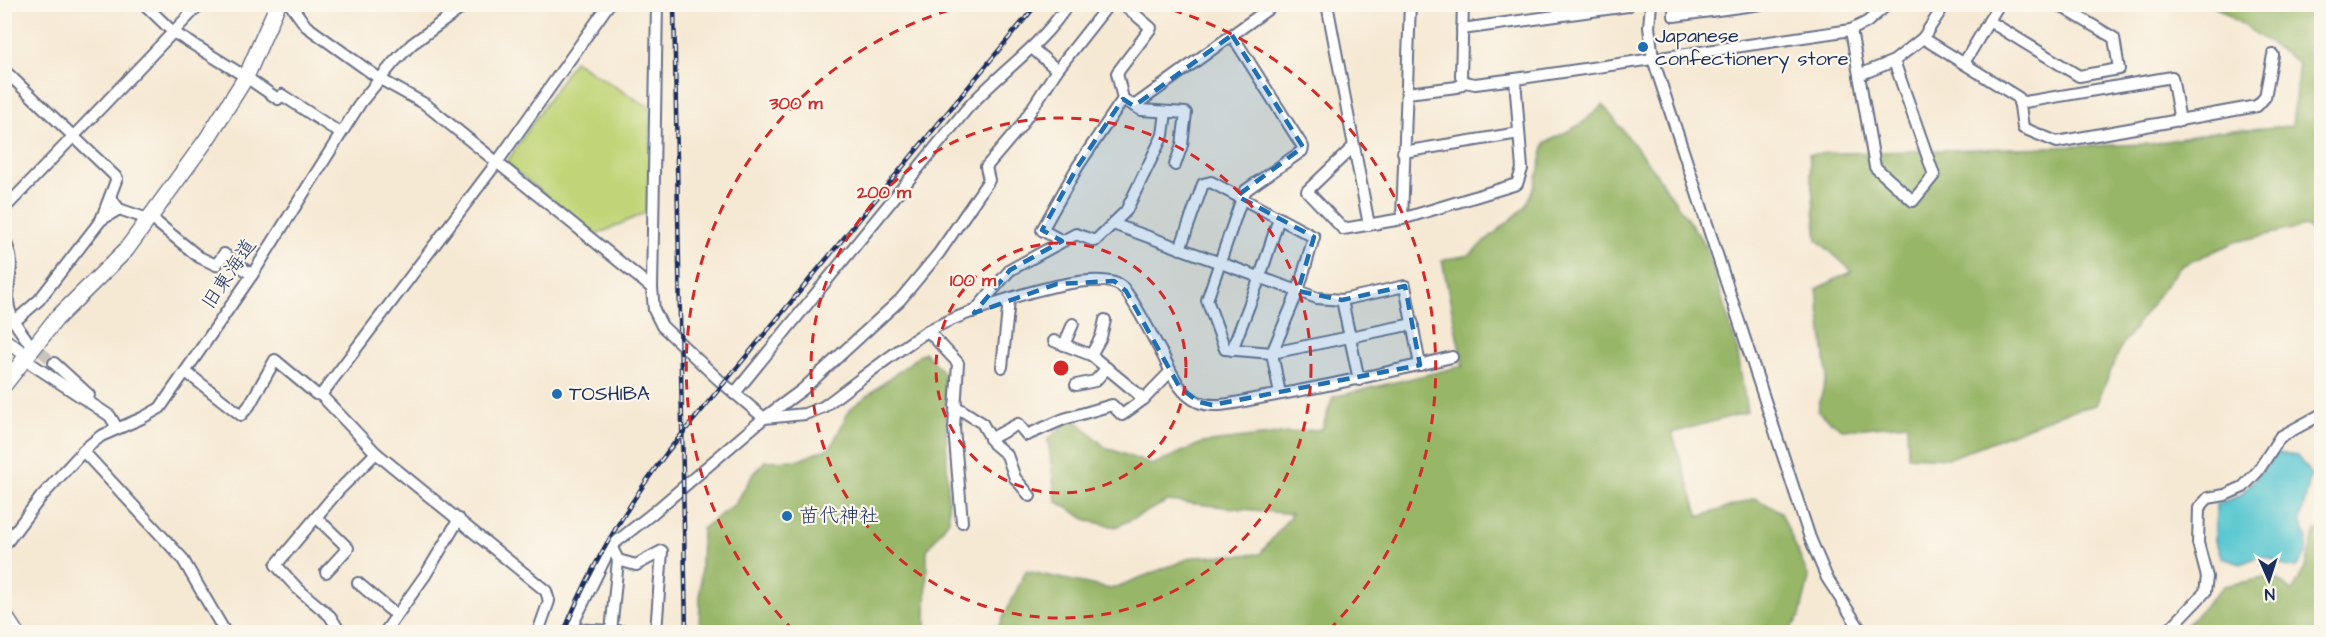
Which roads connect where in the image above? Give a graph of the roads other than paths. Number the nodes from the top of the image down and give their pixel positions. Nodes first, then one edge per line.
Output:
1 (144, 4) edge
2 (200, 4) edge
3 (278, 4) edge
4 (290, 4) edge
5 (467, 4) edge
6 (609, 4) edge
7 (657, 4) edge
8 (1068, 4) edge
9 (1109, 4) edge
10 (1275, 4) edge
11 (1327, 4) edge
12 (1410, 4) edge
13 (1462, 4) edge
14 (1628, 4) edge
15 (1651, 4) edge
16 (1674, 4) edge
17 (1761, 4) edge
18 (1888, 4) edge
19 (1945, 4) edge
20 (1999, 4) edge
21 (2057, 4) edge
22 (1125, 5) edge
23 (1989, 21) junction
24 (1462, 29) junction
25 (1851, 30) junction
26 (173, 32) junction
27 (1232, 35) junction
28 (1923, 38) junction
29 (1032, 48) junction
30 (2273, 55) dead end
31 (1653, 59) junction
32 (1894, 61) junction
33 (1964, 63) junction
34 (4, 70) edge
35 (1057, 70) junction
36 (1859, 75) junction
37 (246, 77) junction
38 (380, 79) junction
39 (1515, 79) junction
40 (1465, 82) junction
41 (1407, 93) junction
42 (1124, 99) junction
43 (2019, 103) junction
44 (1134, 106) junction
45 (1166, 112) junction
46 (2180, 121) junction
47 (340, 133) junction
48 (1520, 133) junction
49 (74, 138) junction
50 (1353, 147) junction
51 (1403, 152) junction
52 (498, 161) junction
53 (1175, 165) dead end
54 (110, 197) junction
55 (1242, 198) junction
56 (4, 209) edge
57 (119, 209) junction
58 (1279, 218) junction
59 (148, 219) junction
60 (1402, 219) junction
61 (102, 220) junction
62 (1113, 224) junction
63 (1369, 225) junction
64 (4, 239) edge
65 (1062, 241) junction
66 (1180, 249) junction
67 (1220, 262) junction
68 (252, 275) junction
69 (1260, 277) junction
70 (1409, 280) dead end
71 (652, 288) junction
72 (1395, 288) junction
73 (1298, 291) junction
74 (1009, 300) junction
75 (1342, 300) junction
76 (974, 313) junction
77 (1105, 320) dead end
78 (14, 322) junction
79 (1073, 324) dead end
80 (1413, 324) junction
81 (928, 331) junction
82 (4, 339) edge
83 (1351, 339) junction
84 (27, 340) tunnel mouth
85 (1232, 350) junction
86 (1272, 353) junction
87 (1091, 355) junction
88 (1452, 357) dead end
89 (26, 358) junction
90 (54, 363) tunnel mouth
91 (1420, 365) junction
92 (1002, 367) dead end
93 (1107, 368) junction
94 (186, 372) junction
95 (1170, 372) junction
96 (1359, 380) junction
97 (4, 386) edge
98 (1076, 386) dead end
99 (734, 394) junction
100 (1280, 394) junction
101 (321, 395) junction
102 (1144, 399) junction
103 (955, 406) junction
104 (2322, 414) edge
105 (110, 416) junction
106 (764, 418) junction
107 (117, 428) junction
108 (990, 439) junction
109 (83, 451) junction
110 (376, 453) junction
111 (1030, 496) dead end
112 (317, 518) junction
113 (459, 519) junction
114 (962, 522) dead end
115 (4, 546) edge
116 (611, 546) junction
117 (618, 560) junction
118 (326, 572) dead end
119 (358, 583) dead end
120 (4, 612) edge
121 (396, 615) junction
122 (570, 631) edge
123 (611, 632) edge
124 (18, 633) edge
125 (225, 633) edge
126 (340, 633) edge
127 (385, 633) edge
128 (538, 633) edge
129 (635, 633) edge
130 (656, 633) edge
131 (1862, 633) edge
132 (2167, 633) edge

1 - 26 street
2 - 26 street
3 - 37 highway
4 - 38 street
5 - 38 street, 旧東海道
6 - 52 street
7 - 71 street
8 - 29 street
9 - 35 street
10 - 27 street
11 - 50 street
12 - 41 street
13 - 24 street
14 - 24 street
15 - 31 street
16 - 17 street
18 - 25 street
19 - 28 street
20 - 23 street
21 - 23 street
22 - 42 street
23 - 33 street
24 - 40 street
25 - 31 street
25 - 36 street
26 - 37 street
26 - 49 street
27 - 44 street
27 - 55 street
28 - 32 street
28 - 33 street
29 - 35 street
29 - 99 street
30 - 46 street
31 - 39 street
31 - 131 street
32 - 36 street
32 - 36 street
33 - 43 street
34 - 49 street
35 - 106 street
37 - 47 street
37 - 59 highway
38 - 47 street, 旧東海道
38 - 52 street
39 - 40 street
39 - 48 street
40 - 41 street
41 - 51 street
42 - 44 street
42 - 65 street
43 - 46 street
43 - 46 street
44 - 45 street
45 - 53 street
45 - 62 street
47 - 68 street, 旧東海道
48 - 51 street
48 - 60 street
49 - 54 street
49 - 56 street
50 - 63 street
50 - 63 street
51 - 60 street
52 - 71 street
52 - 101 street
54 - 57 street
54 - 61 street
55 - 58 street
55 - 66 street
55 - 67 street
57 - 59 street
57 - 61 street
58 - 69 street
58 - 73 street
59 - 68 street
59 - 89 highway
60 - 63 street
61 - 78 street
62 - 65 street
62 - 66 street
64 - 78 street
65 - 76 street
66 - 67 street
67 - 69 street
67 - 85 street
68 - 94 street, 旧東海道
69 - 73 street
69 - 85 street
70 - 72 street
71 - 99 street
72 - 75 street
72 - 80 street
73 - 75 street
73 - 86 street
74 - 76 street
74 - 92 street
74 - 95 street
75 - 83 street
76 - 81 street
77 - 87 street
78 - 84 street
79 - 87 street
80 - 83 street
80 - 91 street
81 - 103 street
81 - 106 street
82 - 89 main road
83 - 86 street
83 - 96 street
85 - 86 street
86 - 100 street
87 - 93 street
88 - 91 street
89 - 97 highway
89 - 105 street
90 - 105 street
91 - 96 street
93 - 98 street
93 - 102 street
94 - 101 street
94 - 107 street, 旧東海道
95 - 100 street
95 - 102 street
96 - 100 street
99 - 106 street
101 - 110 street
102 - 108 street
103 - 108 street
103 - 114 street
104 - 132 street
105 - 107 street
106 - 116 street
107 - 109 street, 旧東海道
108 - 111 street
109 - 115 street, 旧東海道
109 - 125 street
110 - 112 street
110 - 113 street
112 - 118 street
112 - 126 street
113 - 121 street
113 - 128 street
116 - 117 street
116 - 122 street
117 - 123 street
117 - 130 street
119 - 121 street
120 - 124 main road
121 - 127 street
122 - 123 street
123 - 129 street

